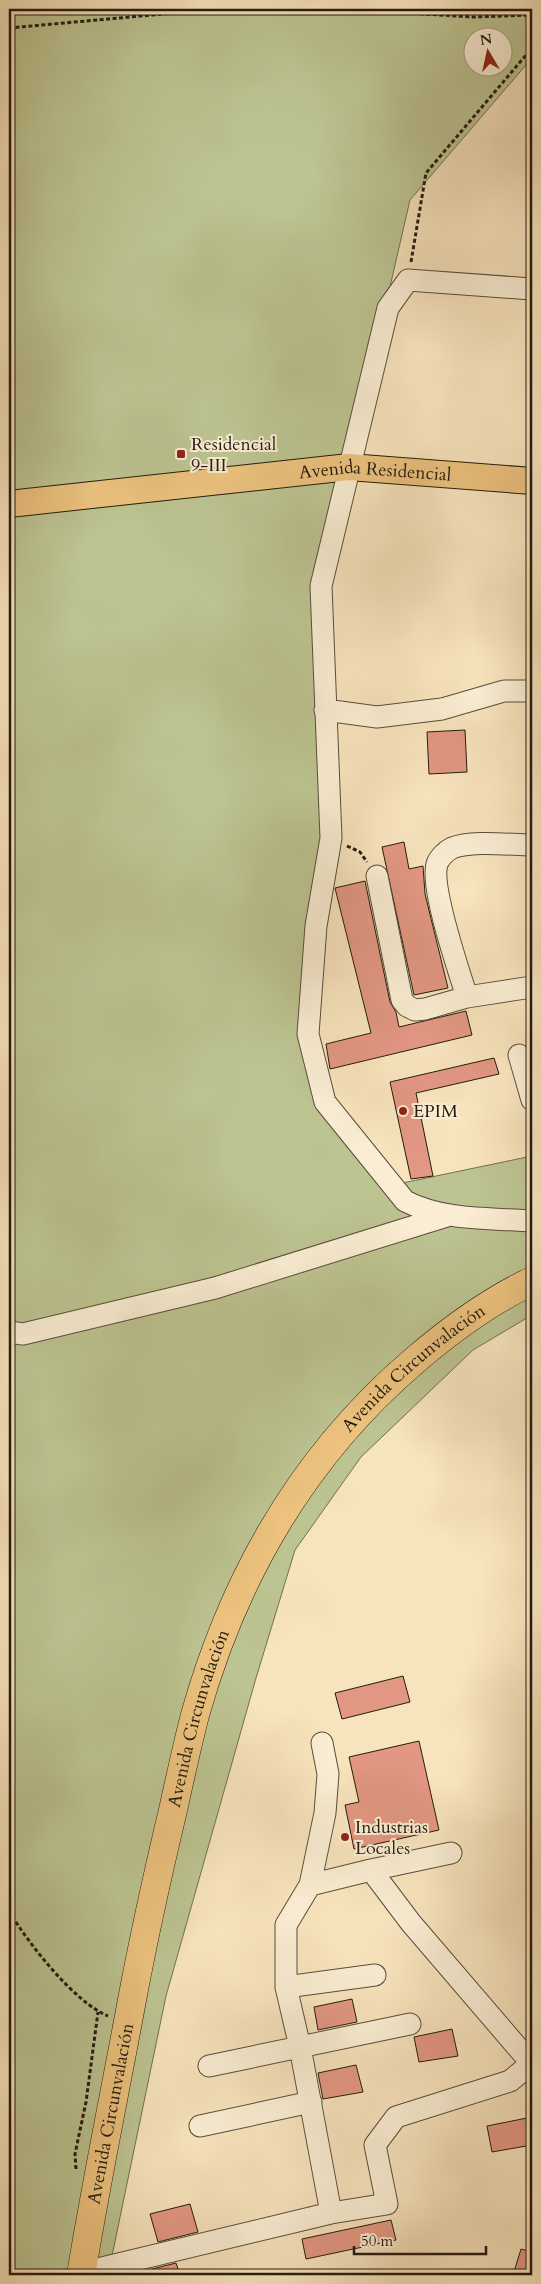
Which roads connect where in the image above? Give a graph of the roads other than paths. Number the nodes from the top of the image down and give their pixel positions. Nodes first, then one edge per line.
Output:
1 (532, 289) edge
2 (350, 467) junction
3 (532, 481) edge
4 (9, 504) edge
5 (532, 691) edge
6 (325, 710) junction
7 (532, 845) edge
8 (377, 876) road end
9 (532, 987) edge
10 (467, 997) junction
11 (518, 1055) dead end
12 (532, 1100) edge
13 (405, 1201) junction
14 (450, 1215) junction
15 (532, 1221) edge
16 (380, 1237) junction
17 (532, 1281) edge
18 (9, 1332) edge
19 (322, 1743) dead end
20 (452, 1853) dead end
21 (371, 1870) junction
22 (310, 1884) junction
23 (375, 1976) dead end
24 (286, 1987) junction
25 (410, 2024) dead end
26 (300, 2046) junction
27 (532, 2063) edge
28 (209, 2066) dead end
29 (311, 2102) junction
30 (200, 2126) dead end
31 (332, 2213) junction
32 (81, 2274) edge

1 - 2 street
2 - 3 main road, Avenida Residencial
2 - 4 main road, Avenida Residencial
2 - 6 street
5 - 6 street
6 - 13 street
7 - 10 street
8 - 10 street
9 - 10 street
11 - 12 street
13 - 14 street
13 - 16 street
14 - 15 street
14 - 16 street
16 - 18 street
17 - 32 highway, Avenida Circunvalación
19 - 22 street
20 - 21 street
21 - 22 street
21 - 27 street
22 - 24 street
23 - 24 street
24 - 26 street
25 - 26 street
26 - 28 street
26 - 29 street
27 - 31 street
29 - 30 street
29 - 31 street
31 - 32 street

